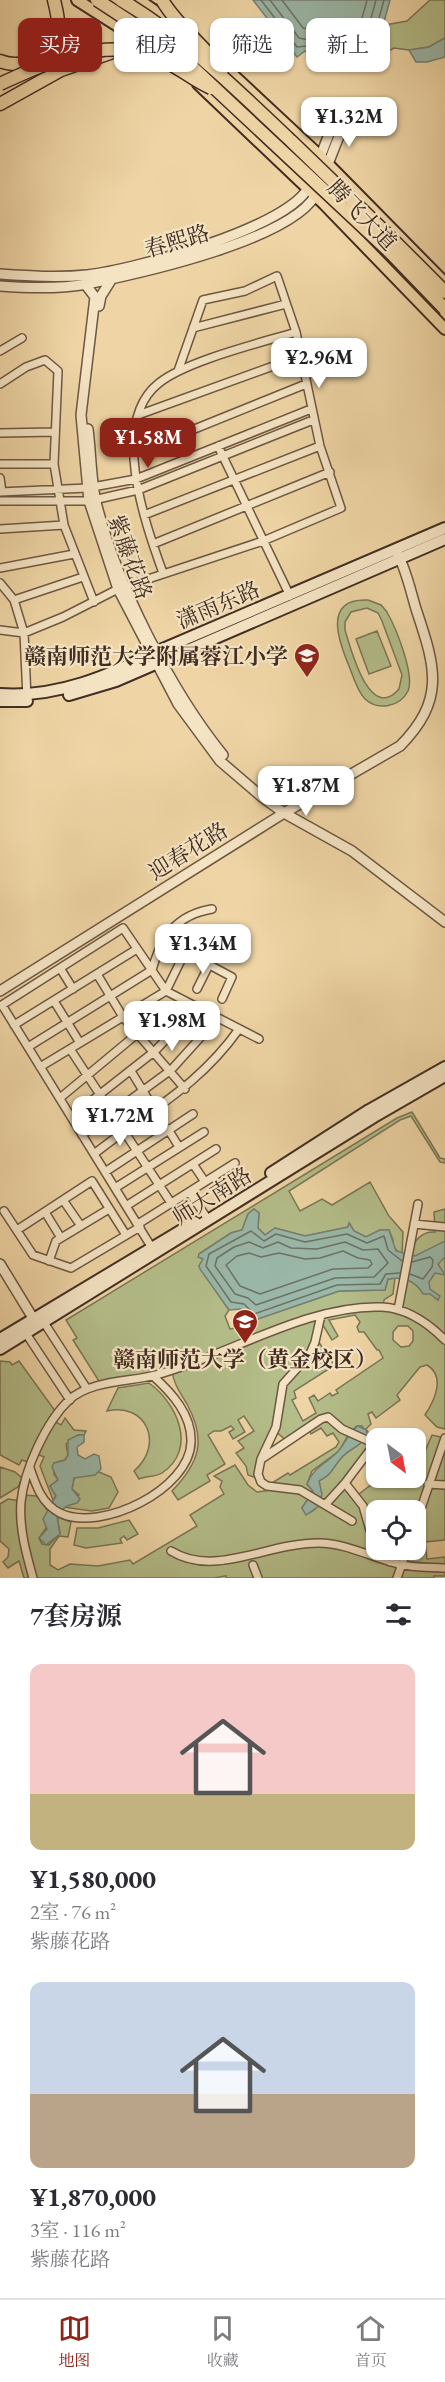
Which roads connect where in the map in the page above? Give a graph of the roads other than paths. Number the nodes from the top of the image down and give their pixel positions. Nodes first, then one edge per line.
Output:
1 (54, 0) edge
2 (77, 0) edge
3 (97, 0) edge
4 (121, 0) edge
5 (139, 0) edge
6 (162, 0) edge
7 (114, 49) edge
8 (114, 52) edge
9 (0, 61) edge
10 (182, 72) edge
11 (0, 84) edge
12 (233, 86) junction
13 (222, 93) junction
14 (0, 104) edge
15 (336, 116) dead end
16 (345, 121) dead end
17 (324, 160) junction
18 (312, 192) junction
19 (0, 274) edge
20 (113, 277) junction
21 (445, 283) edge
22 (85, 284) junction
23 (0, 286) edge
24 (445, 292) edge
25 (286, 304) junction
26 (445, 309) edge
27 (193, 328) junction
28 (445, 329) edge
29 (296, 332) junction
30 (22, 338) dead end
31 (0, 351) edge
32 (301, 356) junction
33 (178, 371) junction
34 (0, 384) edge
35 (306, 384) junction
36 (311, 410) junction
37 (138, 415) junction
38 (313, 420) junction
39 (55, 432) junction
40 (0, 434) edge
41 (218, 446) junction
42 (320, 446) junction
43 (135, 453) junction
44 (222, 456) junction
45 (0, 464) edge
46 (54, 464) junction
47 (330, 472) junction
48 (0, 478) edge
49 (136, 479) junction
50 (234, 481) junction
51 (91, 487) junction
52 (60, 490) junction
53 (138, 490) junction
54 (1, 492) edge
55 (92, 500) junction
56 (0, 501) edge
57 (61, 501) junction
58 (246, 507) junction
59 (144, 515) junction
60 (64, 525) junction
61 (445, 528) edge
62 (0, 529) edge
63 (445, 539) edge
64 (263, 541) junction
65 (153, 544) junction
66 (74, 554) junction
67 (398, 555) junction
68 (0, 568) edge
69 (163, 573) junction
70 (83, 577) junction
71 (0, 584) edge
72 (122, 588) junction
73 (290, 596) junction
74 (14, 600) junction
75 (94, 602) junction
76 (0, 630) edge
77 (24, 633) junction
78 (157, 657) junction
79 (0, 694) edge
80 (27, 697) junction
81 (0, 701) edge
82 (286, 812) junction
83 (212, 909) dead end
84 (445, 917) edge
85 (445, 922) edge
86 (219, 931) dead end
87 (137, 949) junction
88 (185, 952) junction
89 (209, 965) junction
90 (60, 968) junction
91 (152, 970) junction
92 (97, 974) junction
93 (73, 989) junction
94 (197, 989) dead end
95 (0, 991) edge
96 (166, 991) junction
97 (110, 996) junction
98 (222, 999) dead end
99 (54, 1001) junction
100 (196, 1007) junction
101 (123, 1017) junction
102 (218, 1018) junction
103 (67, 1023) junction
104 (14, 1025) junction
105 (238, 1029) junction
106 (138, 1034) junction
107 (259, 1040) dead end
108 (80, 1043) junction
109 (28, 1047) junction
110 (70, 1049) junction
111 (155, 1051) junction
112 (40, 1067) junction
113 (445, 1067) edge
114 (171, 1070) junction
115 (131, 1071) junction
116 (445, 1076) edge
117 (89, 1077) junction
118 (185, 1089) junction
119 (143, 1091) junction
120 (101, 1095) junction
121 (60, 1098) junction
122 (154, 1109) junction
123 (113, 1113) junction
124 (193, 1114) dead end
125 (71, 1117) junction
126 (168, 1129) junction
127 (124, 1130) junction
128 (204, 1132) dead end
129 (82, 1135) junction
130 (179, 1147) junction
131 (136, 1149) junction
132 (216, 1149) dead end
133 (94, 1154) junction
134 (235, 1163) dead end
135 (193, 1164) junction
136 (148, 1167) junction
137 (105, 1172) junction
138 (205, 1182) junction
139 (160, 1185) junction
140 (115, 1188) junction
141 (189, 1192) junction
142 (63, 1200) junction
143 (171, 1203) junction
144 (418, 1204) dead end
145 (126, 1206) junction
146 (109, 1209) junction
147 (4, 1211) dead end
148 (45, 1212) junction
149 (205, 1215) junction
150 (414, 1224) junction
151 (81, 1226) junction
152 (139, 1226) junction
153 (445, 1227) edge
154 (16, 1230) junction
155 (126, 1236) junction
156 (61, 1238) junction
157 (152, 1248) junction
158 (50, 1261) junction
159 (0, 1264) edge
160 (398, 1310) junction
161 (321, 1315) junction
162 (39, 1321) junction
163 (23, 1330) junction
164 (0, 1339) edge
165 (445, 1340) edge
166 (0, 1349) edge
167 (153, 1376) junction
168 (87, 1389) junction
169 (70, 1400) junction
170 (445, 1438) edge
171 (261, 1459) junction
172 (30, 1468) junction
173 (345, 1483) junction
174 (428, 1484) junction
175 (445, 1485) edge
176 (423, 1500) edge
177 (324, 1505) junction
178 (366, 1516) edge
179 (352, 1521) dead end
180 (171, 1551) dead end
181 (404, 1560) edge
182 (390, 1562) joint
183 (181, 1565) dead end
184 (253, 1565) junction
185 (402, 1565) junction
186 (445, 1568) edge
187 (244, 1570) dead end
188 (33, 1578) edge
189 (258, 1578) edge
190 (397, 1578) edge

1 - 9 highway
2 - 18 main road, 腾飞大道
3 - 13 highway, bridge
4 - 12 highway, bridge
5 - 17 main road, 腾飞大道
6 - 12 highway, bridge
7 - 11 highway, bridge
8 - 14 highway, bridge
10 - 13 highway, bridge
12 - 24 highway, bridge
13 - 26 highway, bridge
15 - 17 street
16 - 17 street
17 - 18 street, 春熙路
17 - 21 main road, 腾飞大道
18 - 19 street, 春熙路
18 - 20 street, 春熙路
18 - 28 main road, 腾飞大道
20 - 22 street, 春熙路
20 - 51 street, 紫藤花路
22 - 23 street, 春熙路
22 - 51 street, 紫藤花路
25 - 27 street
25 - 27 street
25 - 29 street
27 - 33 street
29 - 32 street
29 - 33 street
30 - 31 street
32 - 35 street
32 - 37 street
33 - 37 street
34 - 39 street
35 - 36 street
35 - 43 street
36 - 38 street
36 - 41 street
37 - 43 street
38 - 42 street
38 - 44 street
39 - 40 street
39 - 46 street
41 - 44 street
41 - 49 street
42 - 47 street
42 - 50 street
43 - 49 street
44 - 50 street
44 - 53 street
45 - 46 street
46 - 52 street
47 - 58 street
47 - 64 street
48 - 54 street
49 - 51 street
49 - 53 street
50 - 58 street
50 - 59 street
51 - 52 street
51 - 55 street, 紫藤花路
52 - 54 street
52 - 57 street
53 - 55 street
53 - 59 street
55 - 57 street
55 - 72 street, 紫藤花路
56 - 57 street
57 - 60 street
58 - 64 street
58 - 65 street
59 - 65 street
60 - 62 street
60 - 66 street
61 - 67 main road, 潇雨东路
63 - 67 main road, 潇雨东路
64 - 69 street
64 - 73 street
65 - 69 street
66 - 68 street
66 - 70 street
67 - 73 main road, 潇雨东路
67 - 78 main road, 潇雨东路
67 - 82 street, 迎春花路
69 - 72 street
70 - 74 street
70 - 75 street
71 - 74 street
72 - 75 street
72 - 78 street, 紫藤花路
73 - 78 main road, 潇雨东路
74 - 77 street
75 - 77 street
76 - 77 street
77 - 80 street
78 - 80 main road, 潇雨东路
78 - 82 street, 紫藤花路
79 - 80 main road, 潇雨东路
80 - 81 main road, 潇雨东路
82 - 84 street, 紫藤花路
82 - 85 street, 紫藤花路
82 - 95 street, 迎春花路
83 - 91 street
86 - 88 street
87 - 90 street
87 - 91 street
87 - 92 street
88 - 89 street
88 - 96 street
89 - 94 street
89 - 98 street
90 - 93 street
90 - 104 street
91 - 96 street
91 - 97 street
92 - 93 street
92 - 97 street
93 - 99 street
96 - 100 street
96 - 101 street
97 - 101 street
97 - 103 street
99 - 103 street
99 - 104 street
100 - 102 street
100 - 111 street
101 - 106 street
101 - 108 street
102 - 105 street
102 - 114 street
103 - 108 street
103 - 109 street
104 - 109 street
105 - 107 street
105 - 118 street
106 - 111 street
106 - 117 street
108 - 110 street
109 - 112 street
110 - 112 street
110 - 117 street
111 - 114 street
111 - 115 street
112 - 121 street
113 - 149 main road, 师大南路
114 - 118 street
114 - 119 street
115 - 119 street
115 - 120 street
116 - 162 main road, 师大南路
117 - 120 street
117 - 121 street
118 - 122 street
119 - 122 street
119 - 123 street
120 - 123 street
120 - 125 street
121 - 125 street
122 - 127 street
123 - 127 street
123 - 129 street
124 - 126 street
125 - 129 street
126 - 130 street
126 - 131 street
127 - 131 street
127 - 133 street
128 - 130 street
129 - 133 street
130 - 136 street
131 - 136 street
131 - 137 street
132 - 135 street
133 - 137 street
134 - 138 street
135 - 138 street
135 - 139 street
136 - 139 street
136 - 140 street
137 - 140 street
138 - 141 street
139 - 143 street
139 - 145 street
140 - 145 street
141 - 143 street
141 - 149 street
142 - 146 street
142 - 148 street
142 - 151 street
143 - 152 street
144 - 150 street
145 - 152 street
146 - 151 street
146 - 155 street
147 - 154 street
148 - 154 street
148 - 156 street
149 - 157 main road, 师大南路
150 - 153 street
150 - 160 street
151 - 156 street
152 - 155 street
152 - 157 street
154 - 158 street
155 - 158 street
156 - 158 street
157 - 162 main road, 师大南路
159 - 162 street
160 - 161 street
160 - 165 street
161 - 167 street
161 - 171 street
162 - 163 main road, 师大南路
162 - 168 street
163 - 164 main road, 师大南路
163 - 166 main road, 师大南路
163 - 169 street
167 - 168 street
167 - 172 street
168 - 169 street
169 - 172 street
170 - 174 street
171 - 173 street
171 - 177 street
172 - 188 street
173 - 177 street
173 - 178 street
174 - 175 street
174 - 176 street
177 - 179 street
180 - 183 street
181 - 185 street
182 - 184 street
182 - 185 street
184 - 187 street
184 - 189 street
185 - 186 street
185 - 190 street

